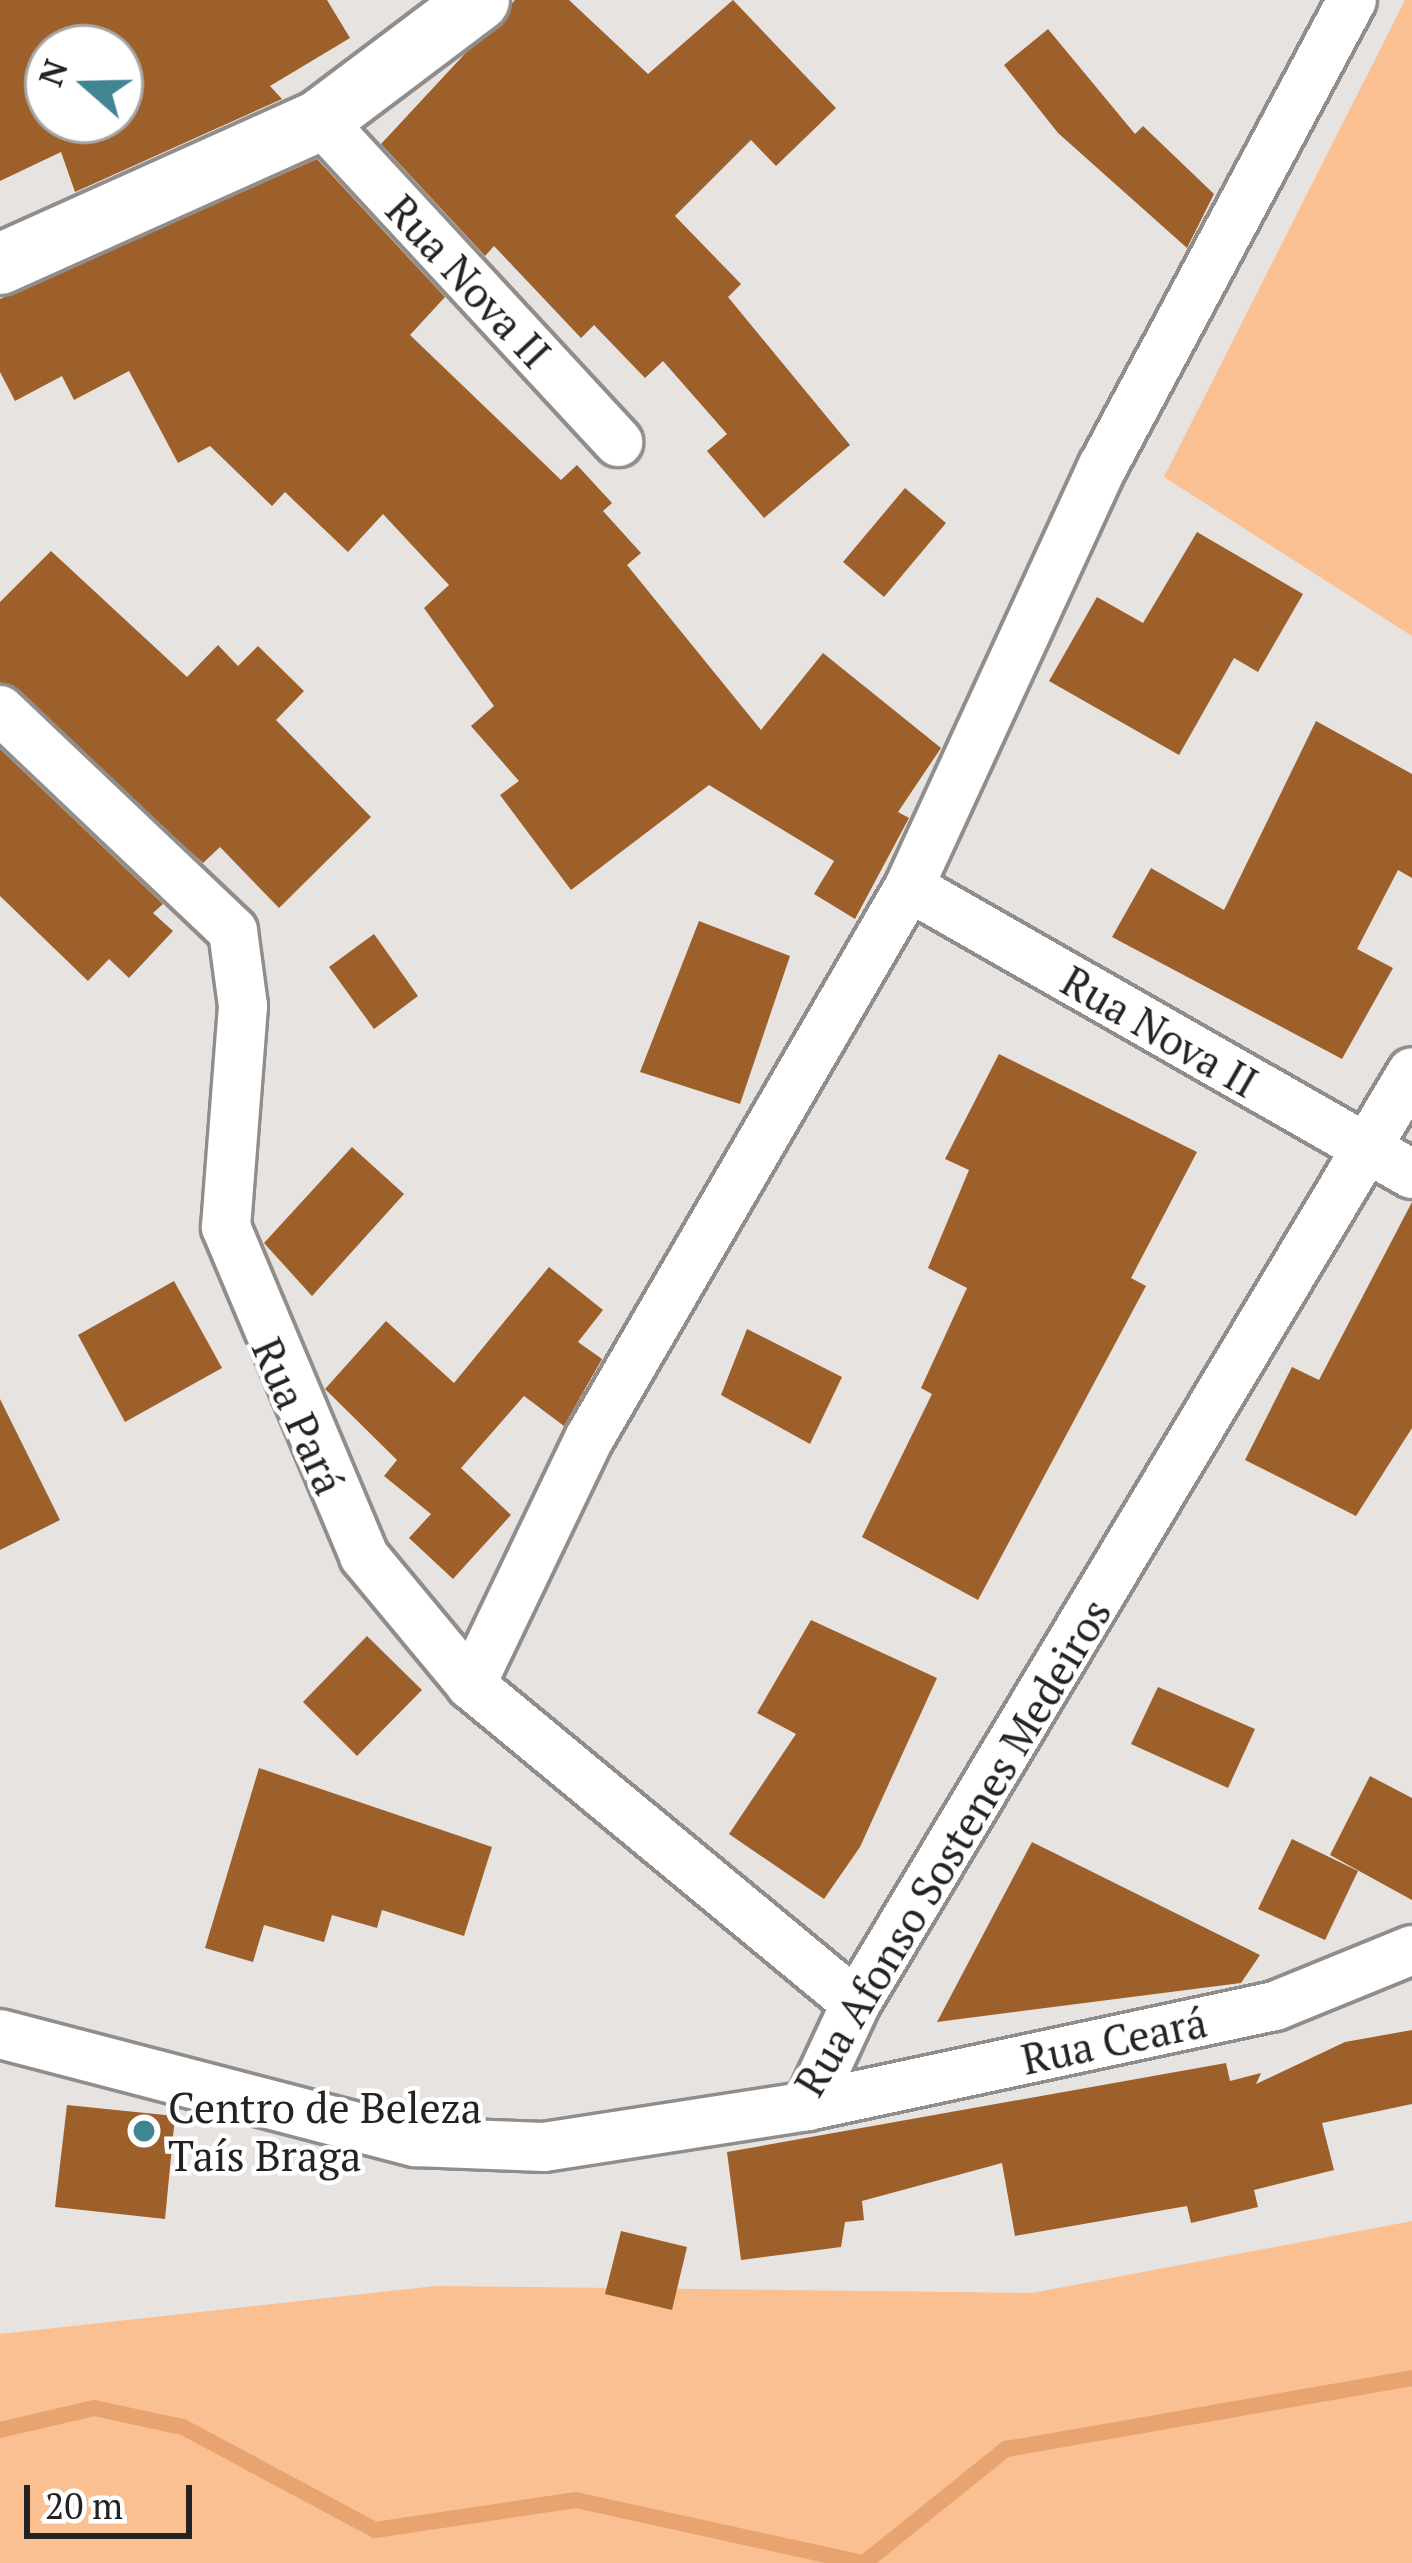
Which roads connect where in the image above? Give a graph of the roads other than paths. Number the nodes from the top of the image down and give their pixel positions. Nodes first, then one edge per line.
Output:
1 (479, 0) edge
2 (1352, 0) edge
3 (320, 121) junction
4 (0, 264) edge
5 (618, 442) dead end
6 (0, 710) edge
7 (909, 886) junction
8 (1412, 1072) edge
9 (1369, 1150) junction
10 (1412, 1174) edge
11 (472, 1685) junction
12 (1412, 1950) edge
13 (856, 2003) junction
14 (0, 2035) edge
15 (808, 2106) junction

1 - 3 street
2 - 7 street
3 - 4 street
3 - 5 street, Rua Nova II
6 - 11 street, Rua Pará
7 - 9 street, Rua Nova II
7 - 11 street
8 - 9 street, Rua Afonso Sostenes Medeiros
9 - 10 street, Rua Nova II
9 - 13 street, Rua Afonso Sostenes Medeiros
11 - 13 street, Rua Pará
12 - 15 street, Rua Ceará
13 - 15 street, Rua Afonso Sostenes Medeiros
14 - 15 street, Rua Afonso Sostenes Medeiros

